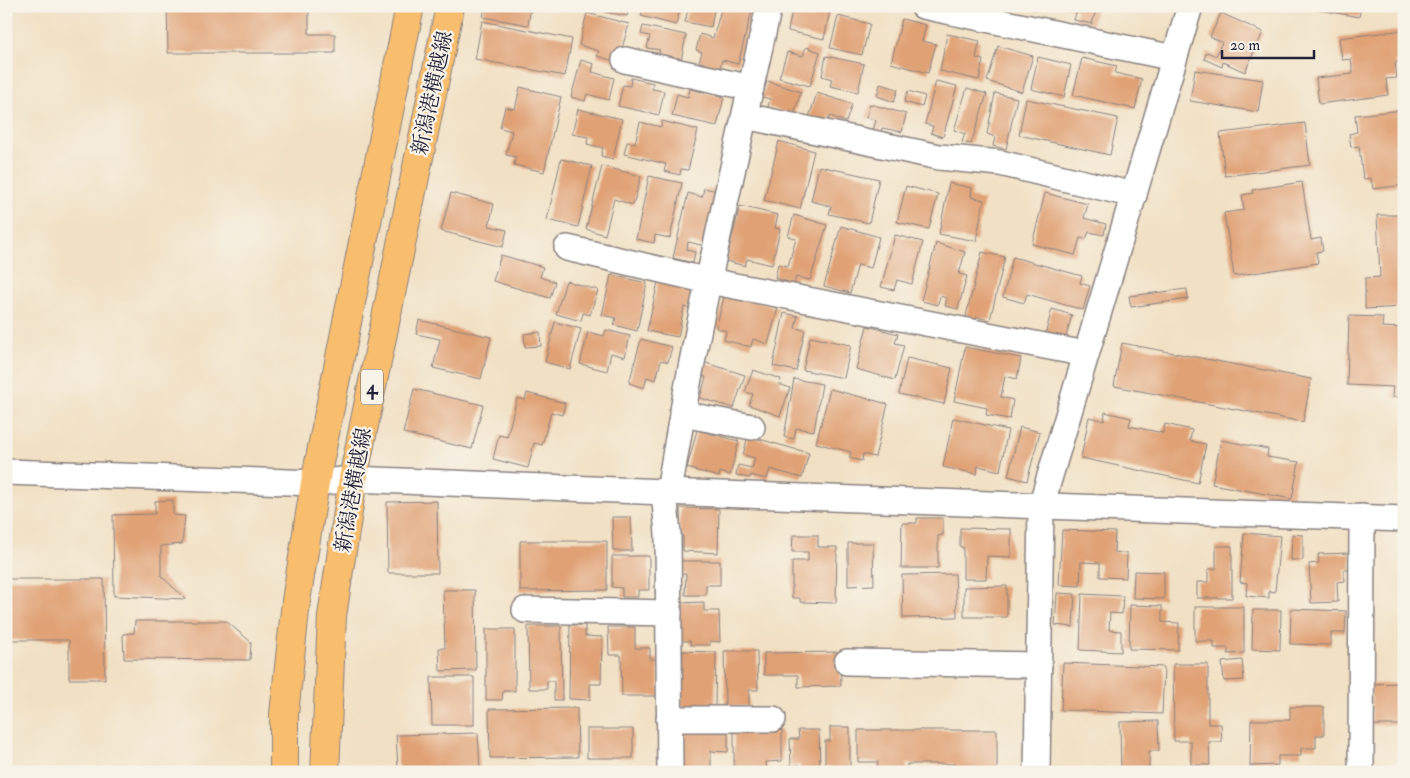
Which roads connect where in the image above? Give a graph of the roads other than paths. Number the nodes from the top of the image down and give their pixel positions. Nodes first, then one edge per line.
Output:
1 (410, 6) edge
2 (450, 6) edge
3 (769, 6) edge
4 (923, 6) edge
5 (1190, 6) edge
6 (1174, 58) junction
7 (624, 60) dead end
8 (751, 88) junction
9 (745, 116) junction
10 (1134, 195) junction
11 (568, 248) dead end
12 (708, 281) junction
13 (1086, 354) junction
14 (682, 414) junction
15 (752, 427) dead end
16 (6, 472) edge
17 (353, 479) junction
18 (315, 483) junction
19 (667, 492) junction
20 (1041, 506) junction
21 (1362, 517) junction
22 (1404, 519) edge
23 (525, 610) dead end
24 (669, 613) junction
25 (847, 662) dead end
26 (1038, 665) junction
27 (670, 719) junction
28 (773, 719) dead end
29 (284, 772) edge
30 (325, 772) edge
31 (670, 772) edge
32 (1037, 772) edge
33 (1361, 772) edge

1 - 18 main road, 新潟港横越線 / 4
2 - 17 main road, 新潟港横越線 / 4
3 - 8 street
4 - 6 street
5 - 6 street
6 - 10 street
7 - 8 street
8 - 9 street
9 - 10 street
9 - 12 street
10 - 13 street
11 - 12 street
12 - 13 street
12 - 14 street
13 - 20 street
14 - 15 street
14 - 19 street
16 - 18 street
17 - 18 street
17 - 19 street
17 - 30 main road, 新潟港横越線 / 4
18 - 29 main road, 新潟港横越線 / 4
19 - 20 street
19 - 24 street
20 - 21 street
20 - 26 street
21 - 22 street
21 - 33 street
23 - 24 street
24 - 27 street
25 - 26 street
26 - 32 street
27 - 28 street
27 - 31 street

